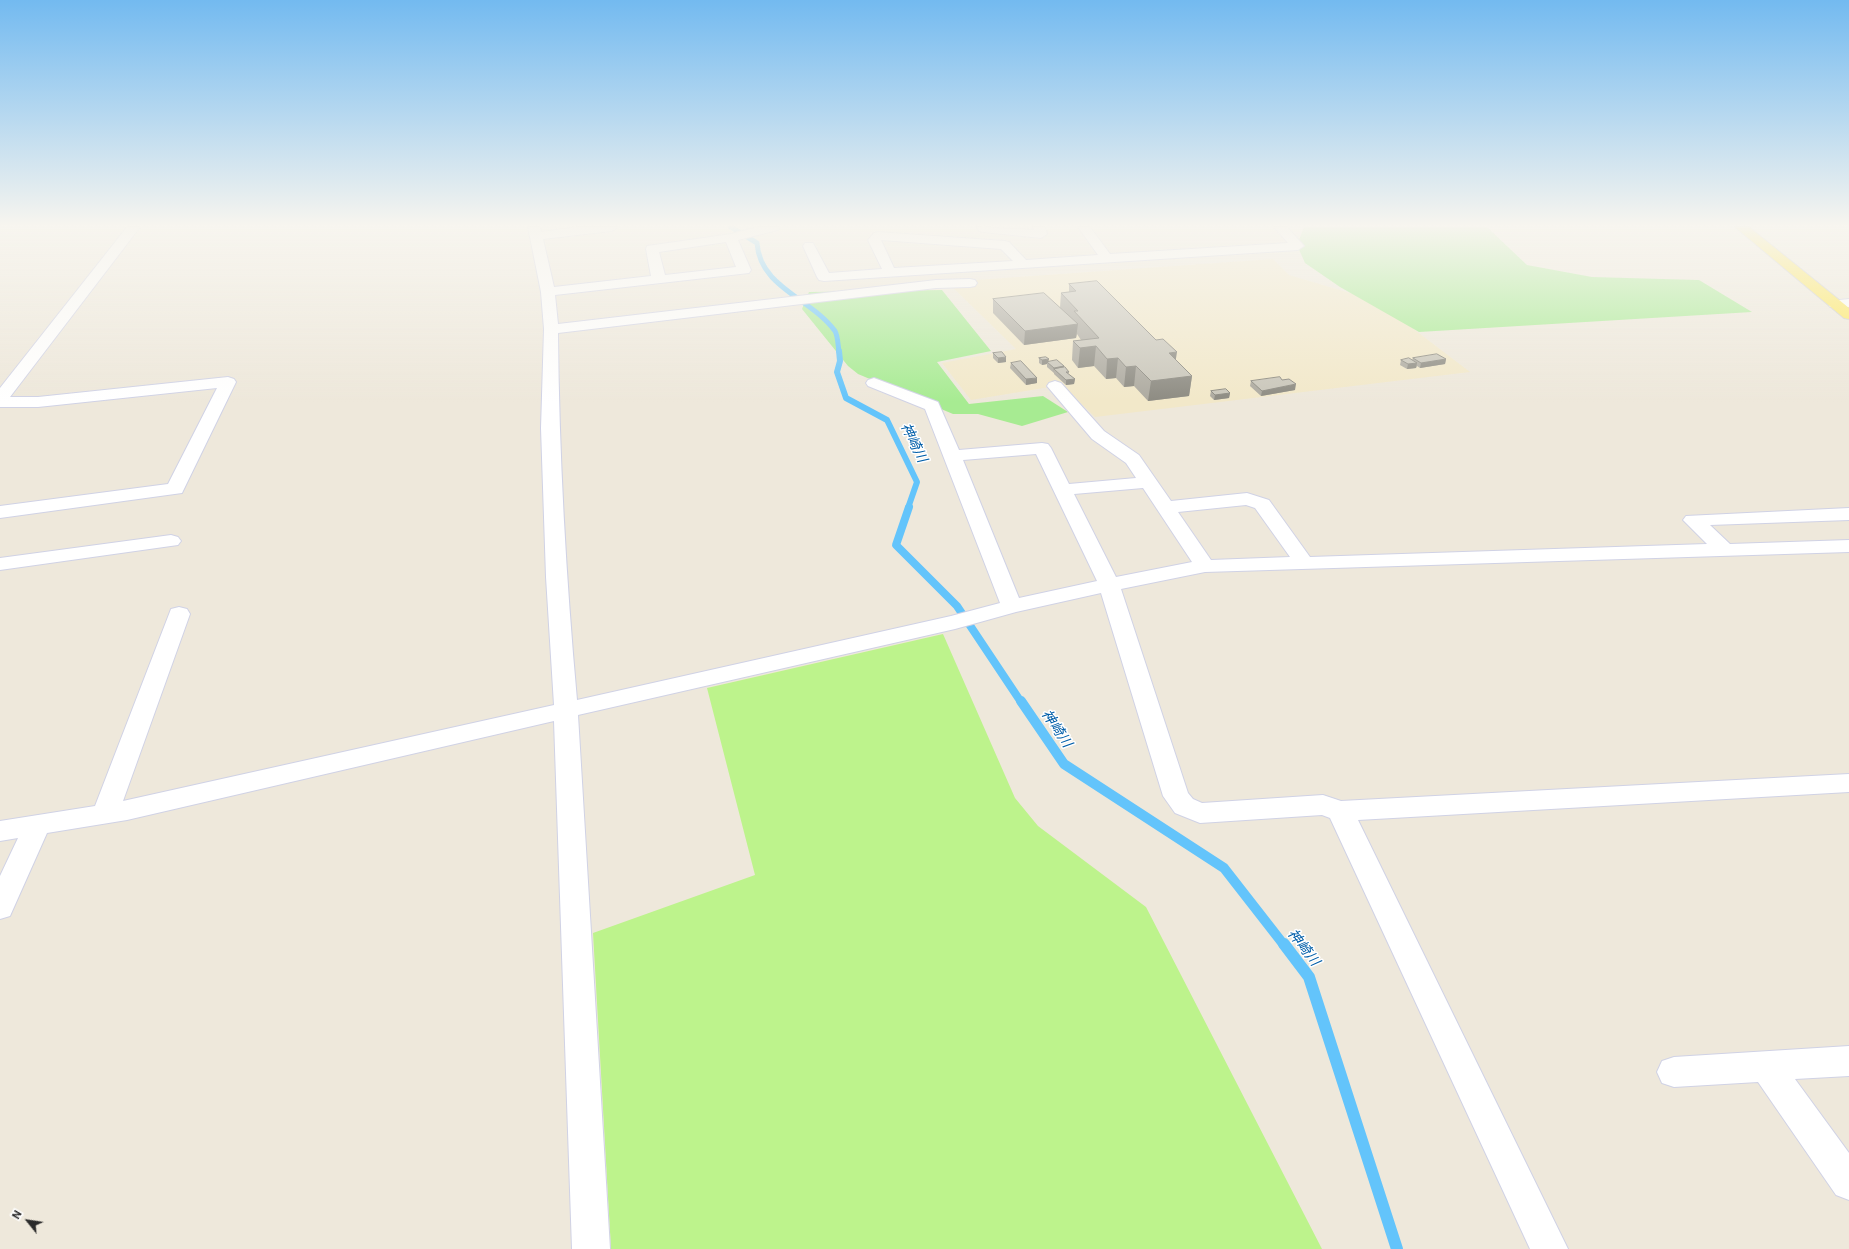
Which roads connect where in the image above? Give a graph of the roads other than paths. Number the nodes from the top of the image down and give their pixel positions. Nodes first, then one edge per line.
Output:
1 (89, 285) edge
2 (547, 285) edge
3 (610, 285) edge
4 (925, 285) edge
5 (1817, 285) edge
6 (548, 292) junction
7 (1842, 304) edge
8 (1849, 315) edge
9 (551, 329) junction
10 (245, 379) dead end
11 (228, 382) junction
12 (874, 383) dead end
13 (1055, 386) dead end
14 (0, 399) edge
15 (953, 456) junction
16 (1148, 482) junction
17 (1062, 490) junction
18 (1166, 507) junction
19 (0, 512) edge
20 (1849, 514) edge
21 (171, 541) dead end
22 (1849, 546) edge
23 (1724, 549) junction
24 (1304, 563) junction
25 (0, 564) edge
26 (1205, 566) junction
27 (1109, 585) junction
28 (1012, 606) junction
29 (179, 614) dead end
30 (566, 710) junction
31 (1849, 783) edge
32 (1340, 811) junction
33 (105, 813) junction
34 (37, 825) junction
35 (0, 831) edge
36 (0, 908) edge
37 (1849, 1061) edge
38 (1766, 1066) junction
39 (1674, 1072) dead end
40 (1849, 1183) edge
41 (591, 1249) edge
42 (1549, 1249) edge

1 - 14 street
2 - 6 street
3 - 6 street
4 - 9 street
5 - 7 main road
6 - 9 street
7 - 8 main road
9 - 30 street
10 - 11 street
11 - 14 street
11 - 19 street
12 - 15 street
13 - 16 street
15 - 17 street
15 - 28 street
16 - 17 street
16 - 18 street
17 - 27 street
18 - 24 street
18 - 26 street
20 - 23 street
21 - 25 street
22 - 23 street
23 - 24 street
24 - 26 street
26 - 27 street
27 - 28 street
27 - 32 street
28 - 30 street
29 - 33 street
30 - 33 street
30 - 41 street
31 - 32 street
32 - 42 street
33 - 34 street
34 - 35 street
34 - 36 street
37 - 38 street
38 - 39 street
38 - 40 street

